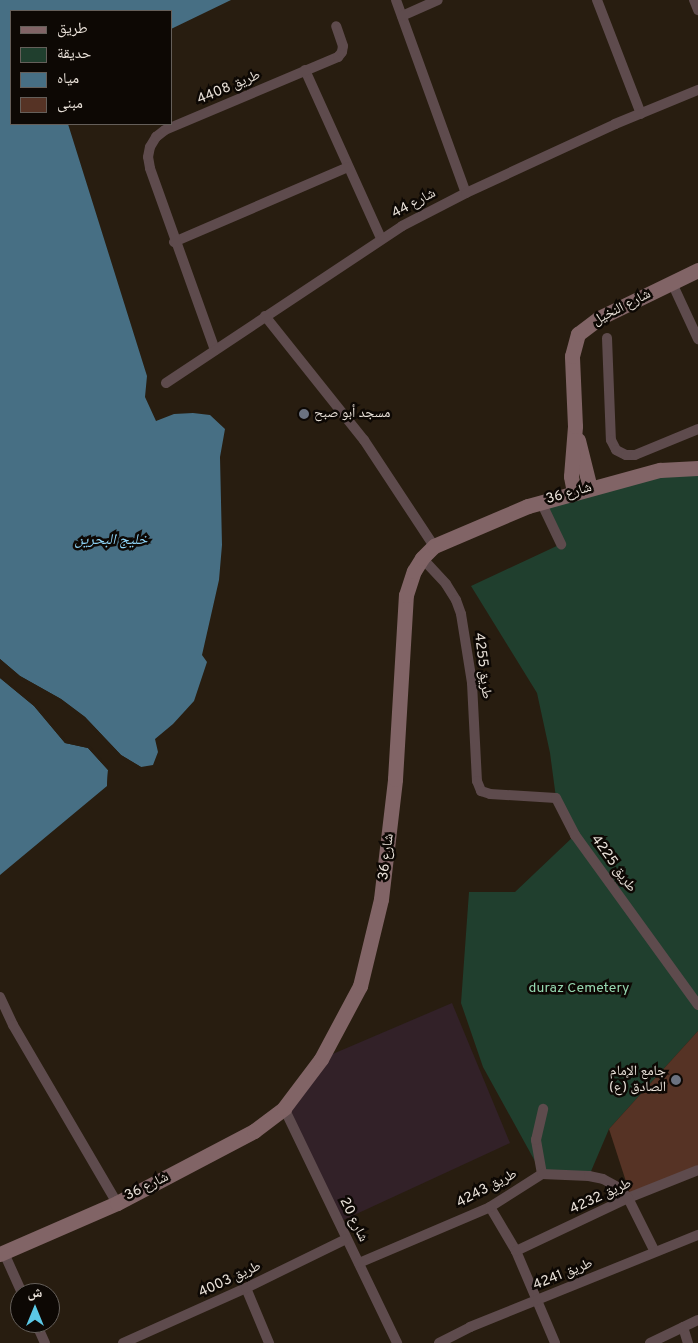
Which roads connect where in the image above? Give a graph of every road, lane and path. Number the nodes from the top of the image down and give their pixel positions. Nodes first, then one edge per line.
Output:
1 (396, 0) edge
2 (438, 0) edge
3 (597, 0) edge
4 (694, 0) edge
5 (698, 10) edge
6 (402, 16) junction
7 (336, 26) dead end
8 (305, 70) junction
9 (698, 90) edge
10 (641, 114) junction
11 (348, 167) junction
12 (466, 193) junction
13 (381, 238) junction
14 (174, 242) junction
15 (698, 270) edge
16 (672, 283) junction
17 (265, 316) junction
18 (607, 338) dead end
19 (698, 339) edge
20 (216, 350) junction
21 (166, 383) dead end
22 (575, 426) junction
23 (698, 430) edge
24 (698, 468) edge
25 (590, 488) junction
26 (574, 492) junction
27 (541, 502) junction
28 (561, 544) dead end
29 (434, 546) junction
30 (422, 558) junction
31 (481, 791) joint
32 (0, 997) edge
33 (698, 1005) edge
34 (284, 1108) junction
35 (543, 1109) dead end
36 (698, 1170) edge
37 (542, 1174) junction
38 (628, 1198) junction
39 (117, 1202) junction
40 (490, 1207) junction
41 (698, 1236) edge
42 (346, 1238) junction
43 (516, 1252) junction
44 (655, 1252) junction
45 (2, 1254) edge
46 (359, 1263) junction
47 (17, 1283) edge
48 (246, 1288) junction
49 (536, 1301) junction
50 (698, 1320) edge
51 (683, 1327) junction
52 (124, 1343) edge
53 (269, 1343) edge
54 (397, 1343) edge
55 (439, 1343) edge
56 (555, 1343) edge
57 (650, 1343) edge
58 (688, 1343) edge

1 - 6 street
2 - 6 street
3 - 10 street
4 - 5 street
6 - 12 street
7 - 8 street, طريق 4408
8 - 11 street
8 - 14 street, طريق 4408
9 - 10 street, شارع 44
10 - 12 street, شارع 44
11 - 13 street
11 - 14 street
12 - 13 street, شارع 44
13 - 17 street, شارع 44
14 - 20 street, طريق 4408
15 - 16 street, شارع النخيل
16 - 19 street
16 - 22 street, شارع النخيل
17 - 20 street, شارع 44
17 - 29 street
18 - 23 street
20 - 21 street, شارع 44
22 - 25 street, شارع النخيل
22 - 26 street, شارع النخيل
24 - 25 street, شارع 36
25 - 26 street, شارع 36
26 - 27 street, شارع 36
27 - 28 street
27 - 29 street, شارع 36
29 - 30 street, شارع 36
30 - 31 street, طريق 4255
30 - 34 street, شارع 36
31 - 33 street, طريق 4225
32 - 39 street
34 - 39 street, شارع 36
34 - 42 street, شارع 20
35 - 37 street
36 - 38 street, طريق 4232
37 - 38 street
37 - 40 street, طريق 4243
38 - 43 street, طريق 4232
38 - 44 street
39 - 45 street, شارع 36
40 - 43 street
40 - 46 street, طريق 4243
41 - 44 street, طريق 4241
42 - 46 street, شارع 20
42 - 48 street, طريق 4003
43 - 49 street
44 - 49 street, طريق 4241
45 - 47 street
46 - 54 street, شارع 20
48 - 52 street, طريق 4003
48 - 53 street
49 - 55 street, طريق 4241
49 - 56 street
50 - 51 street
51 - 57 street
51 - 58 street

